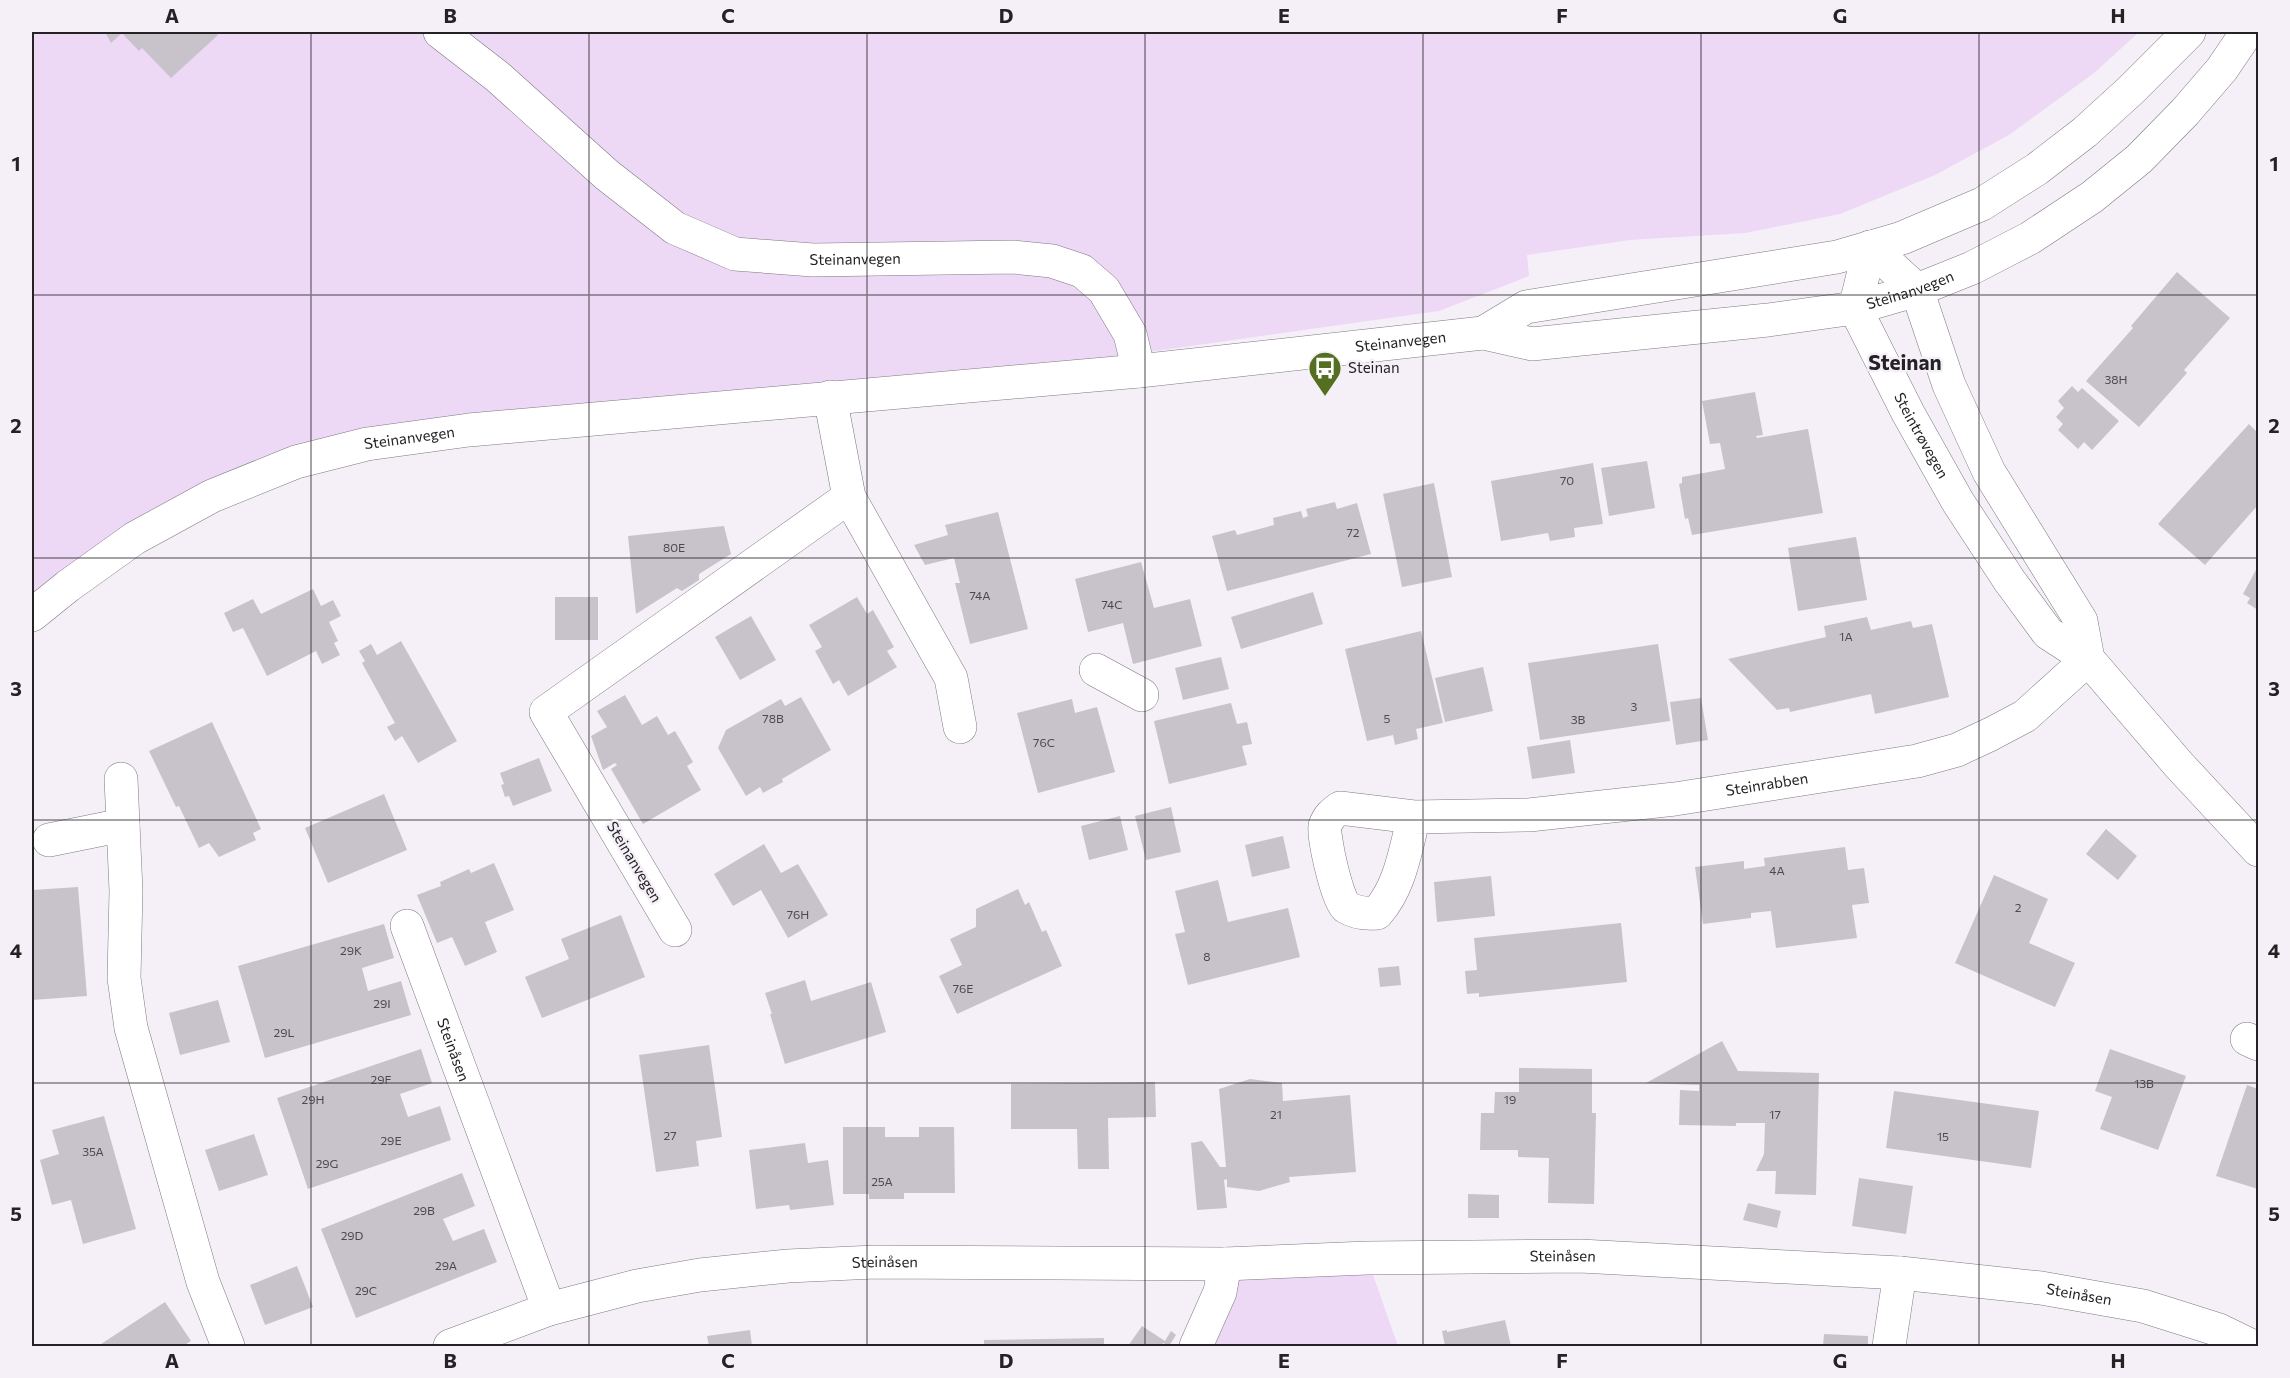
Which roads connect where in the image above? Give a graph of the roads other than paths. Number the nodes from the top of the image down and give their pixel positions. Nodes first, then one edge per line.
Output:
1 (440, 32) edge
2 (2189, 32) edge
3 (2247, 32) edge
4 (1870, 247) junction
5 (1917, 290) junction
6 (1855, 308) junction
7 (1483, 333) junction
8 (1139, 371) junction
9 (830, 397) junction
10 (849, 497) junction
11 (32, 615) edge
12 (2088, 659) junction
13 (1096, 670) dead end
14 (1142, 695) dead end
15 (960, 727) dead end
16 (121, 779) dead end
17 (1414, 817) dead end
18 (123, 825) junction
19 (49, 840) dead end
20 (2259, 850) edge
21 (407, 926) dead end
22 (675, 930) dead end
23 (1225, 1264) junction
24 (1900, 1273) junction
25 (549, 1309) junction
26 (228, 1347) edge
27 (450, 1347) edge
28 (1196, 1347) edge
29 (1889, 1347) edge
30 (2252, 1347) edge

1 - 8 street, Steinanvegen
2 - 4 street, Steinanvegen
3 - 5 street, Steinanvegen
4 - 5 street
4 - 6 street
4 - 7 street, Steinanvegen
5 - 6 street, Steinanvegen
5 - 12 street
6 - 7 street, Steinanvegen
6 - 12 street, Steintrøvegen
7 - 8 street, Steinanvegen
8 - 9 street, Steinanvegen
9 - 10 street
9 - 11 street, Steinanvegen
10 - 15 street
10 - 22 street, Steinanvegen
12 - 17 street, Steinrabben
12 - 20 street, Steintrøvegen
13 - 14 street
16 - 18 street
18 - 19 street
18 - 26 street
21 - 25 street, Steinåsen
23 - 24 street, Steinåsen
23 - 25 street, Steinåsen
23 - 28 street
24 - 29 street
24 - 30 street, Steinåsen
25 - 27 street, Steinåsen

